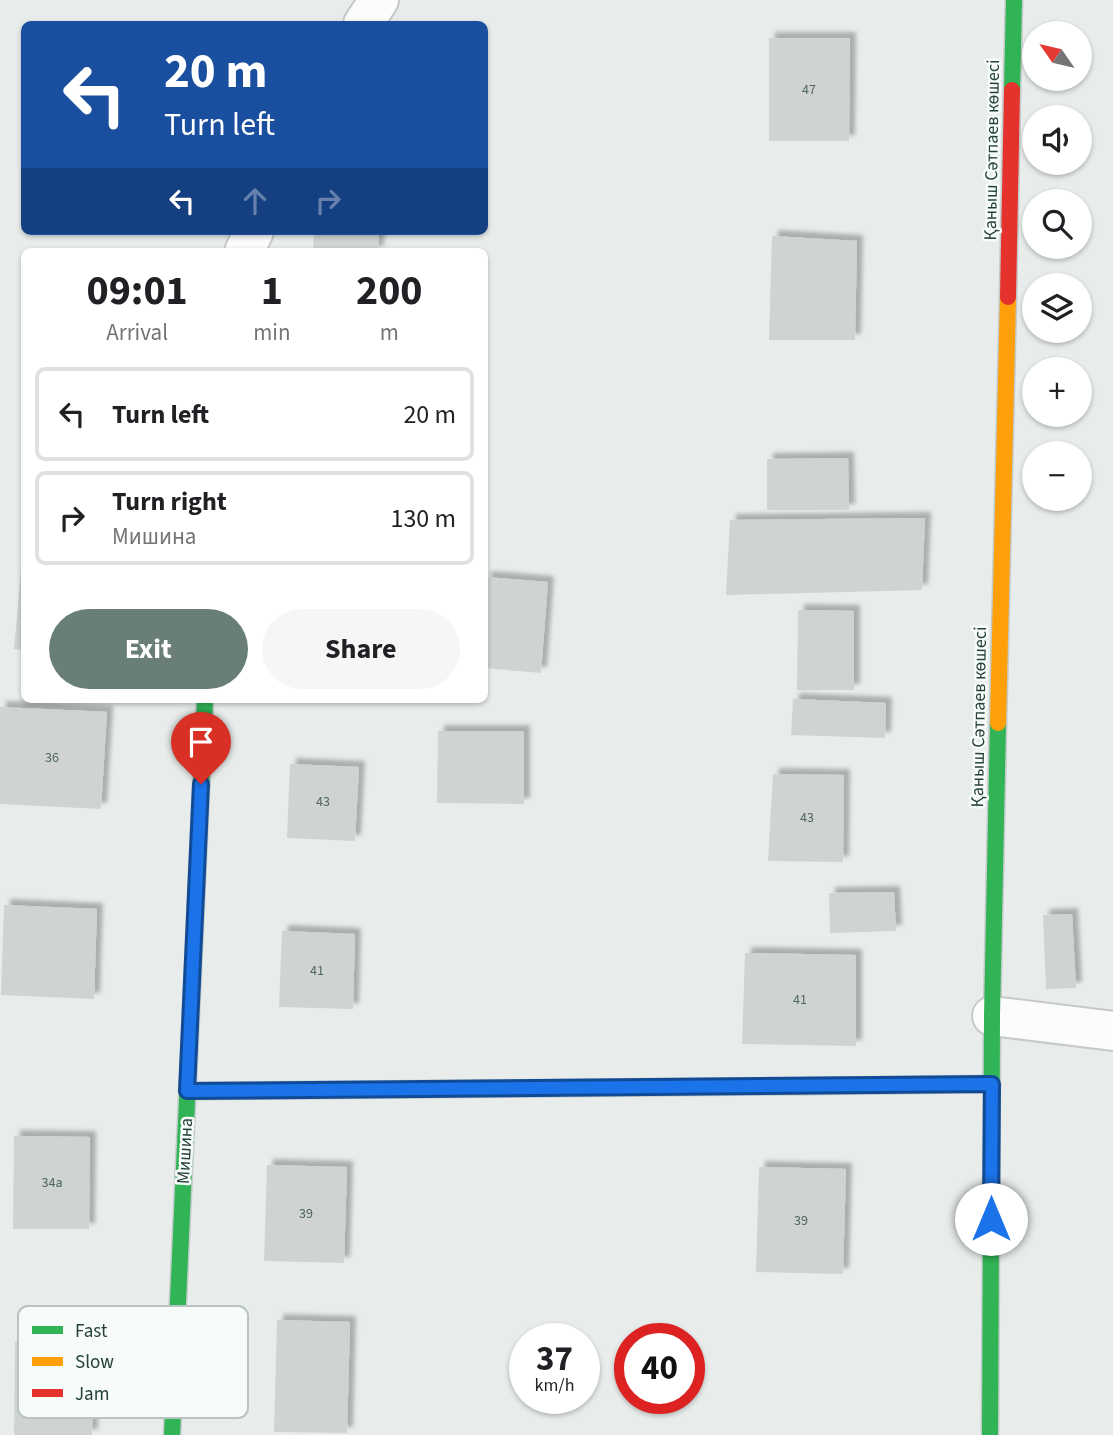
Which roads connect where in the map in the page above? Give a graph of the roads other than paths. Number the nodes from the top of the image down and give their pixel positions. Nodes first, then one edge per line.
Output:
1 (379, 0) edge
2 (1014, 0) edge
3 (365, 21) edge
4 (205, 703) edge
5 (992, 1016) junction
6 (1113, 1031) edge
7 (992, 1084) junction
8 (187, 1091) junction
9 (178, 1306) edge
10 (990, 1435) edge

1 - 3 street
2 - 5 street, Қаныш Сәтпаев көшесі
4 - 8 street, Мишина
5 - 6 street
5 - 7 street, Қаныш Сәтпаев көшесі
7 - 8 street
7 - 10 street, Қаныш Сәтпаев көшесі
8 - 9 street, Мишина

